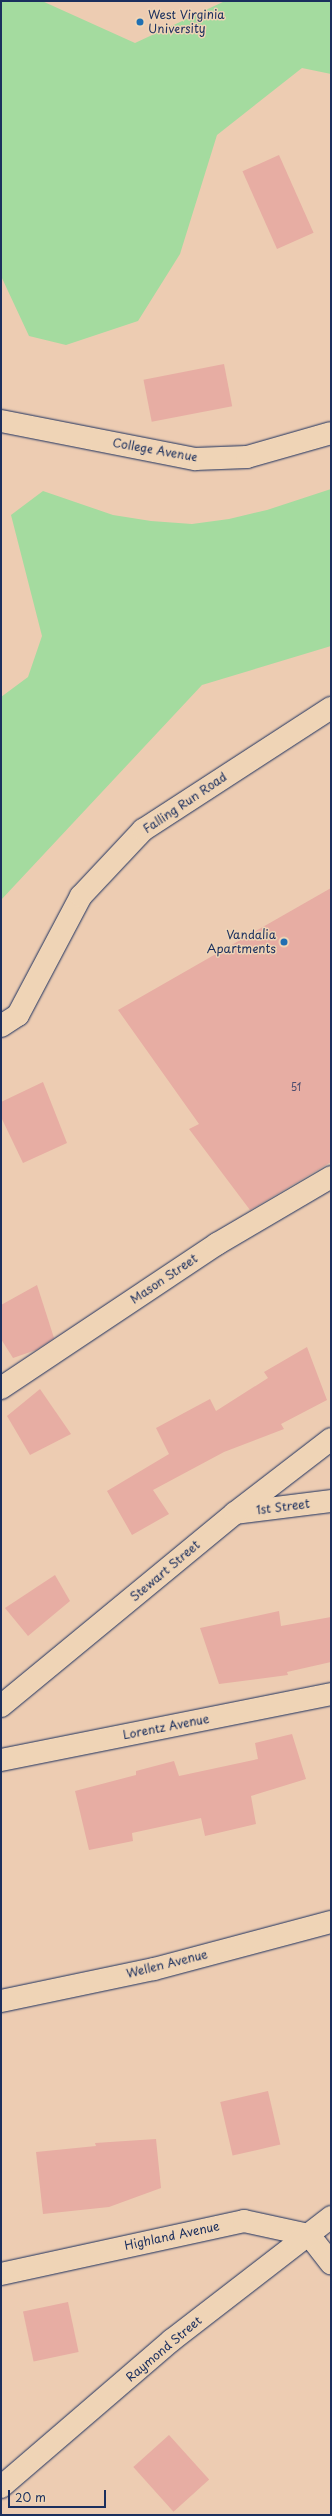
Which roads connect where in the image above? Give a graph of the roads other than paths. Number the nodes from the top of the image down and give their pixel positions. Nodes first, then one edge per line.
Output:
1 (1, 421) edge
2 (331, 432) edge
3 (331, 708) edge
4 (1, 1026) edge
5 (331, 1177) edge
6 (1, 1388) edge
7 (331, 1438) edge
8 (331, 1501) edge
9 (235, 1513) junction
10 (331, 1694) edge
11 (1, 1706) edge
12 (1, 1760) edge
13 (331, 1922) edge
14 (1, 2001) edge
15 (331, 2217) edge
16 (308, 2235) junction
17 (331, 2263) edge
18 (1, 2274) edge
19 (1, 2487) edge

1 - 2 street, College Avenue
3 - 4 street, Falling Run Road
5 - 6 street, Mason Street
7 - 9 street, Stewart Street
8 - 9 street, 1st Street
9 - 11 street, Stewart Street
10 - 12 street, Lorentz Avenue
13 - 14 street, Wellen Avenue
15 - 16 street, Raymond Street
16 - 17 street
16 - 18 street, Highland Avenue
16 - 19 street, Raymond Street

